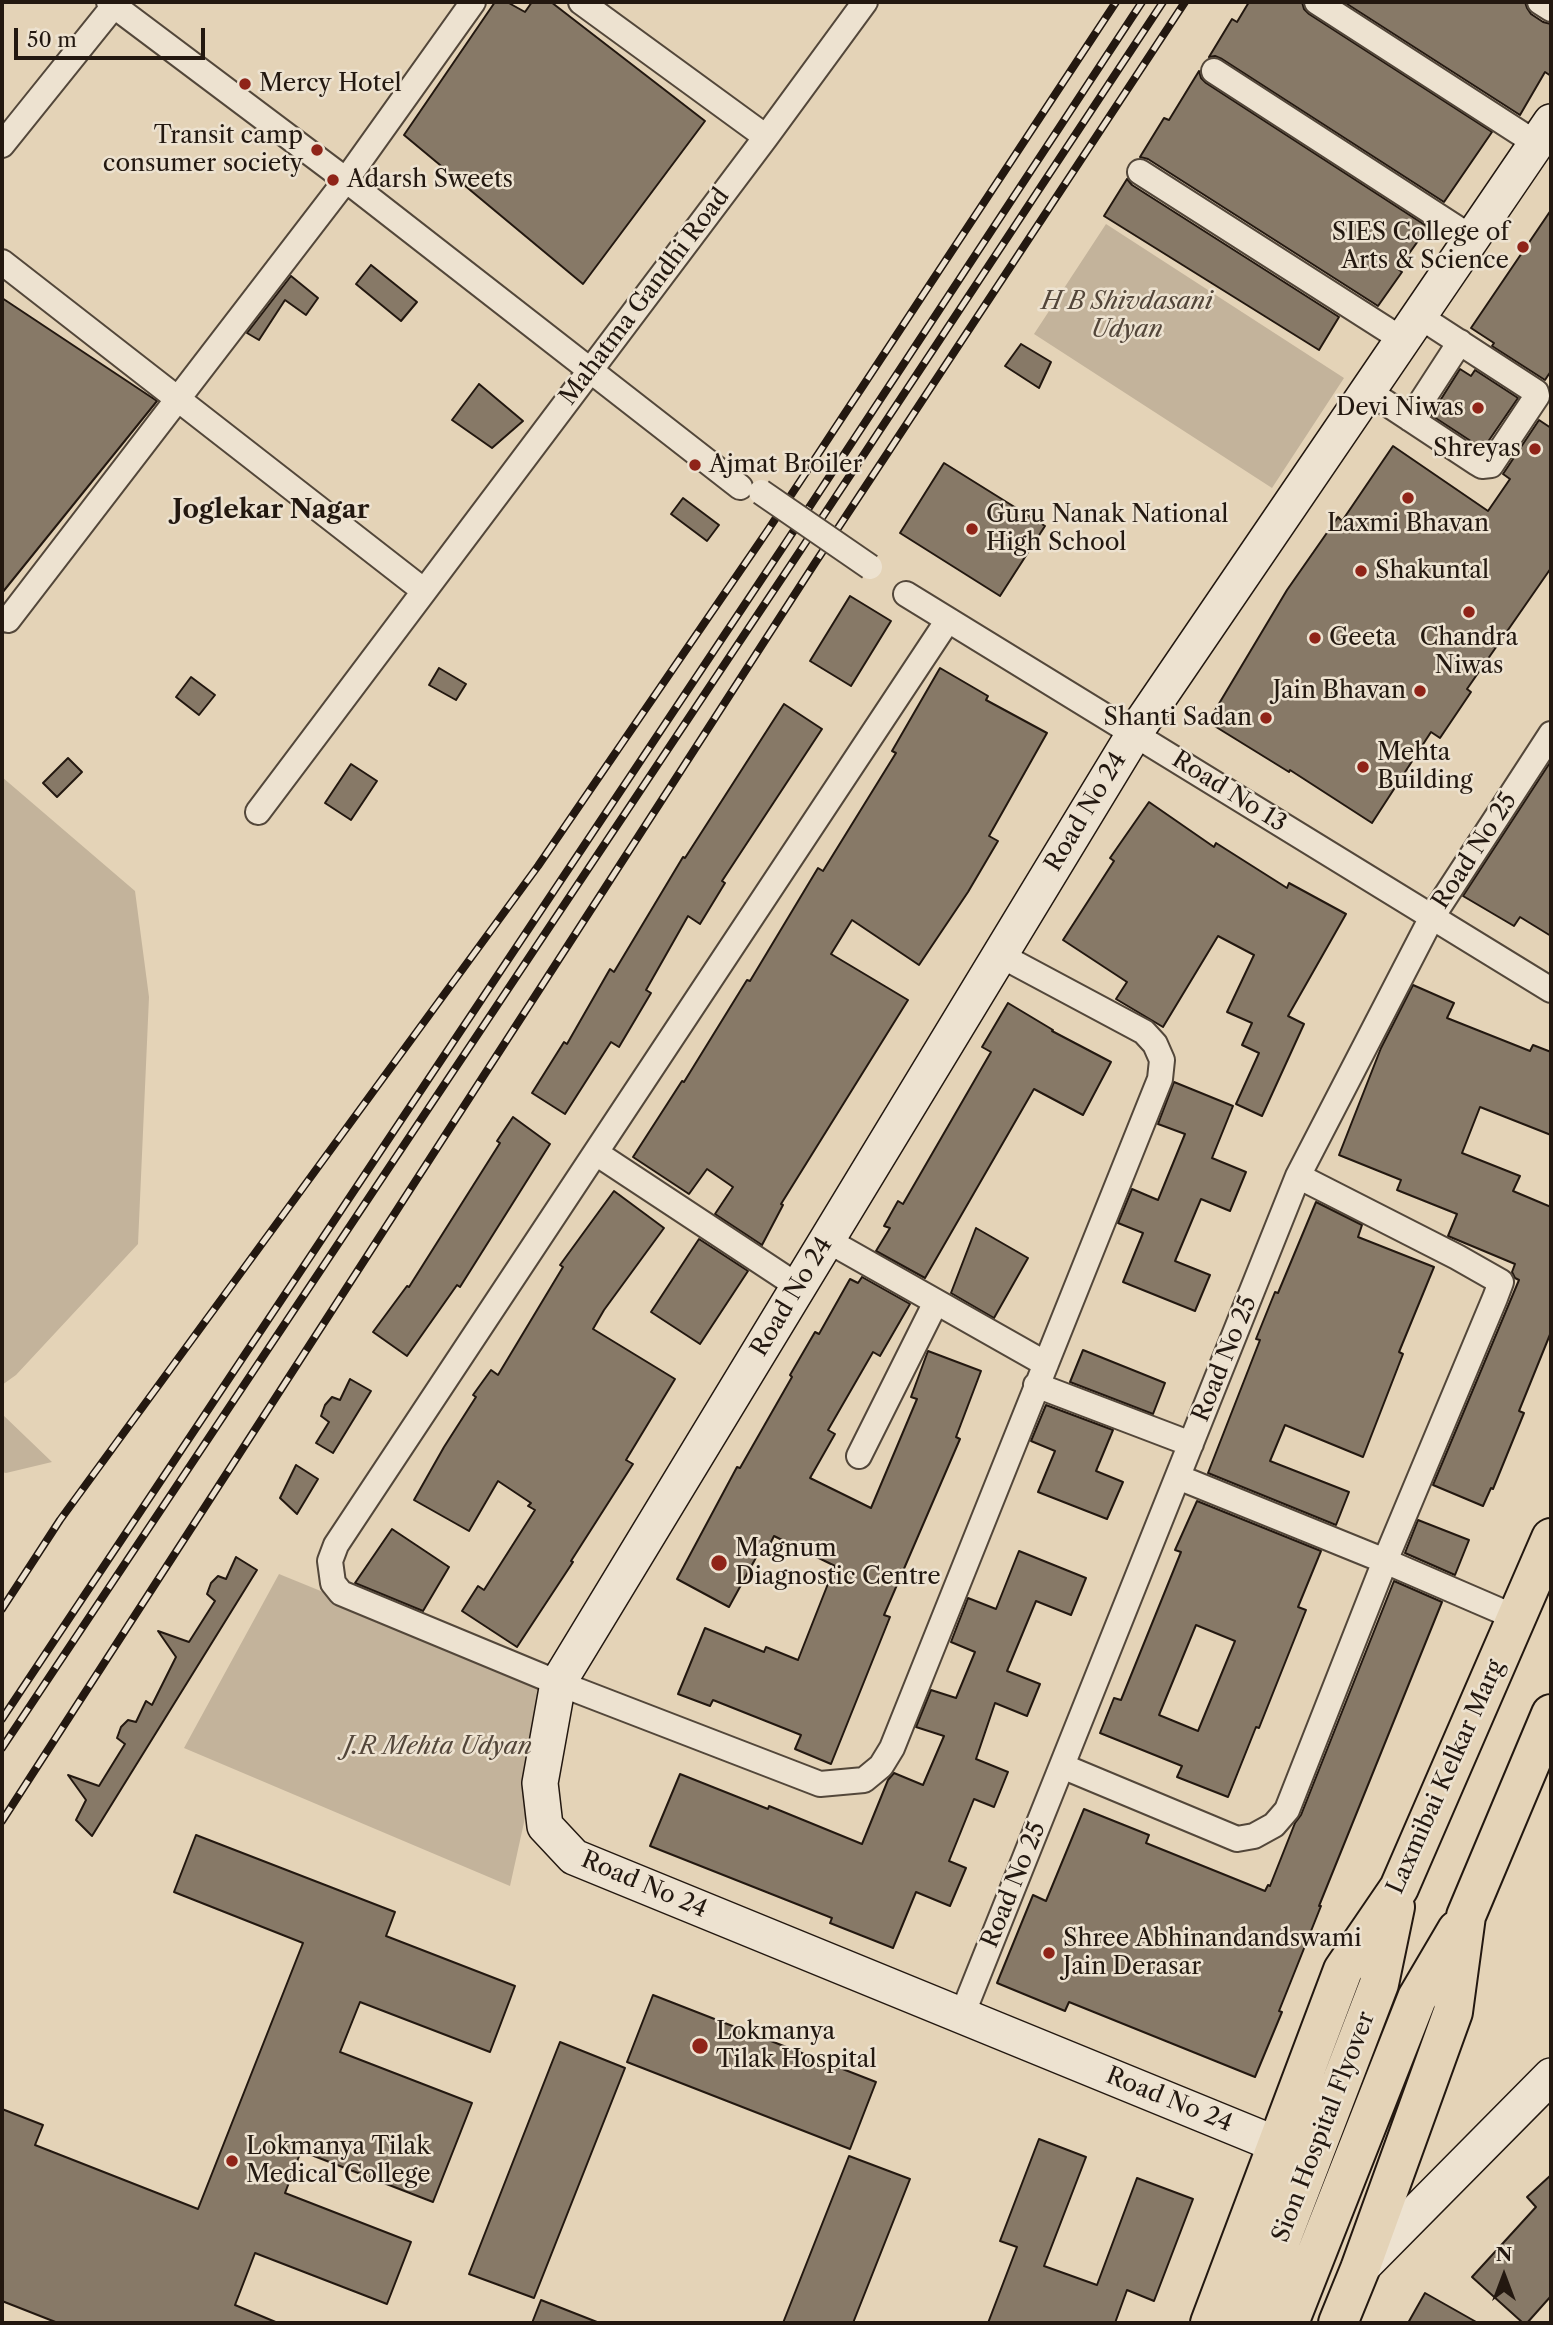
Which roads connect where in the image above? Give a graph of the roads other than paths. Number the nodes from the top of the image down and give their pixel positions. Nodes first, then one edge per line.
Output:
1 (473, 2) edge
2 (581, 2) edge
3 (865, 2) edge
4 (1317, 2) edge
5 (1540, 2) edge
6 (113, 3) edge
7 (1551, 9) edge
8 (1214, 71) dead end
9 (1544, 133) edge
10 (766, 137) junction
11 (2, 145) edge
12 (1140, 172) dead end
13 (346, 180) junction
14 (1472, 238) junction
15 (2, 262) edge
16 (1411, 328) junction
17 (1460, 342) junction
18 (590, 370) junction
19 (1368, 391) junction
20 (178, 398) junction
21 (1410, 419) junction
22 (870, 566) dead end
23 (423, 590) junction
24 (906, 594) dead end
25 (8, 620) dead end
26 (948, 620) junction
27 (1134, 734) junction
28 (1551, 734) edge
29 (258, 812) dead end
30 (1432, 917) junction
31 (1000, 955) junction
32 (1551, 990) edge
33 (596, 1153) junction
34 (1298, 1176) junction
35 (827, 1240) junction
36 (799, 1287) junction
37 (936, 1302) junction
38 (1041, 1375) junction
39 (1191, 1444) junction
40 (859, 1456) dead end
41 (1178, 1477) junction
42 (1551, 1538) edge
43 (1385, 1561) junction
44 (1517, 1618) junction
45 (558, 1683) junction
46 (1551, 1714) edge
47 (1062, 1766) junction
48 (1399, 1888) junction
49 (1466, 1916) junction
50 (962, 2015) junction
51 (1551, 2076) edge
52 (1278, 2145) junction
53 (1360, 2269) junction
54 (1210, 2323) edge
55 (1249, 2323) edge
56 (1289, 2323) edge
57 (1338, 2323) edge

1 - 13 street
2 - 10 street
3 - 10 street, Mahatma Gandhi Road
4 - 9 street
5 - 7 street
6 - 11 street
6 - 13 street
8 - 14 street
9 - 14 street, Road No 24
10 - 18 street, Mahatma Gandhi Road
12 - 16 street
13 - 18 street
13 - 20 street
14 - 16 street, Road No 24
15 - 20 street
16 - 17 street
16 - 19 street, Road No 24
17 - 21 street
17 - 21 street
18 - 22 street, bridge
18 - 23 street, Mahatma Gandhi Road
19 - 21 street
19 - 27 street, Road No 24
20 - 23 street
20 - 25 street
23 - 29 street, Mahatma Gandhi Road
24 - 26 street, Road No 13
26 - 27 street, Road No 13
26 - 33 street
27 - 30 street, Road No 13
27 - 31 street, Road No 24
28 - 30 street, Road No 25
30 - 32 street, Road No 13
30 - 34 street, Road No 25
31 - 35 street, Road No 24
31 - 38 street
33 - 36 street
33 - 45 street
34 - 39 street, Road No 25
34 - 43 street
35 - 36 street, Road No 24
35 - 37 street
36 - 45 street, Road No 24
37 - 38 street
37 - 40 street
38 - 39 street
38 - 45 street
39 - 41 street, Road No 25
41 - 43 street
41 - 47 street, Road No 25
42 - 44 highway, Laxmibai Kelkar Marg
43 - 44 street
43 - 47 street
44 - 48 highway, Laxmibai Kelkar Marg
45 - 50 street, Road No 24
46 - 49 highway
47 - 50 street, Road No 25
48 - 52 highway, Laxmibai Kelkar Marg
48 - 55 highway, Sion Hospital Flyover
49 - 53 highway
49 - 56 highway, Sion Hospital Flyover
50 - 52 street, Road No 24
51 - 53 street
52 - 54 highway, Laxmibai Kelkar Marg
53 - 57 highway

